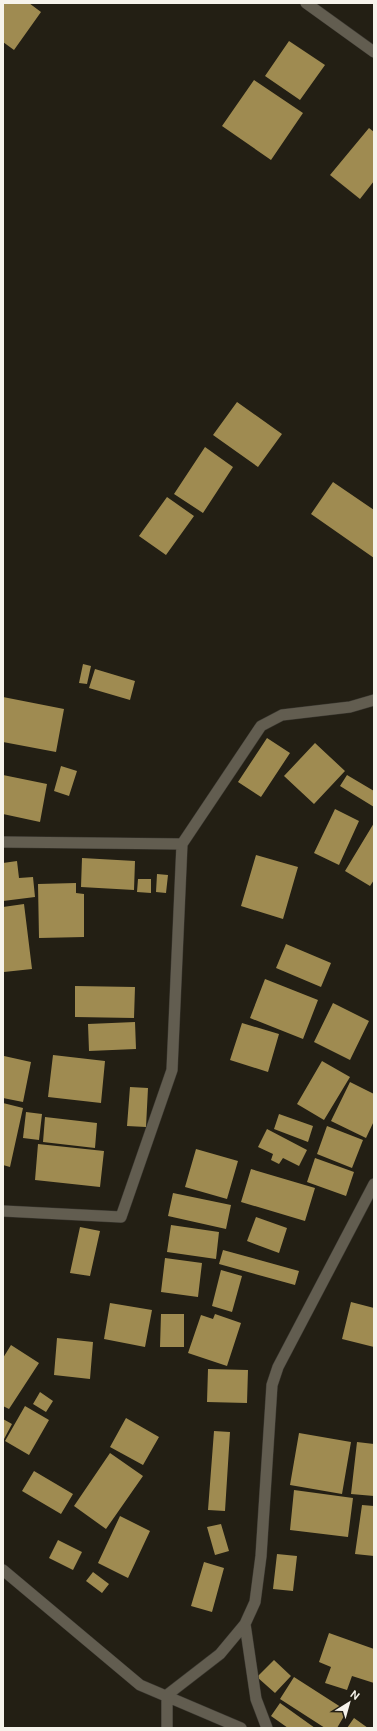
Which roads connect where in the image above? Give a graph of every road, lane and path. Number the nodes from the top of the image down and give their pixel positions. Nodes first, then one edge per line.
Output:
1 (306, 3) edge
2 (374, 52) edge
3 (374, 700) edge
4 (3, 842) edge
5 (182, 844) junction
6 (374, 1184) edge
7 (3, 1211) edge
8 (3, 1570) edge
9 (244, 1624) junction
10 (167, 1696) junction
11 (167, 1728) edge
12 (240, 1728) edge
13 (267, 1728) edge

1 - 2 street
3 - 5 street
4 - 5 street
5 - 7 street
6 - 9 street
8 - 10 street
9 - 10 street
9 - 13 street
10 - 11 street
10 - 12 street

